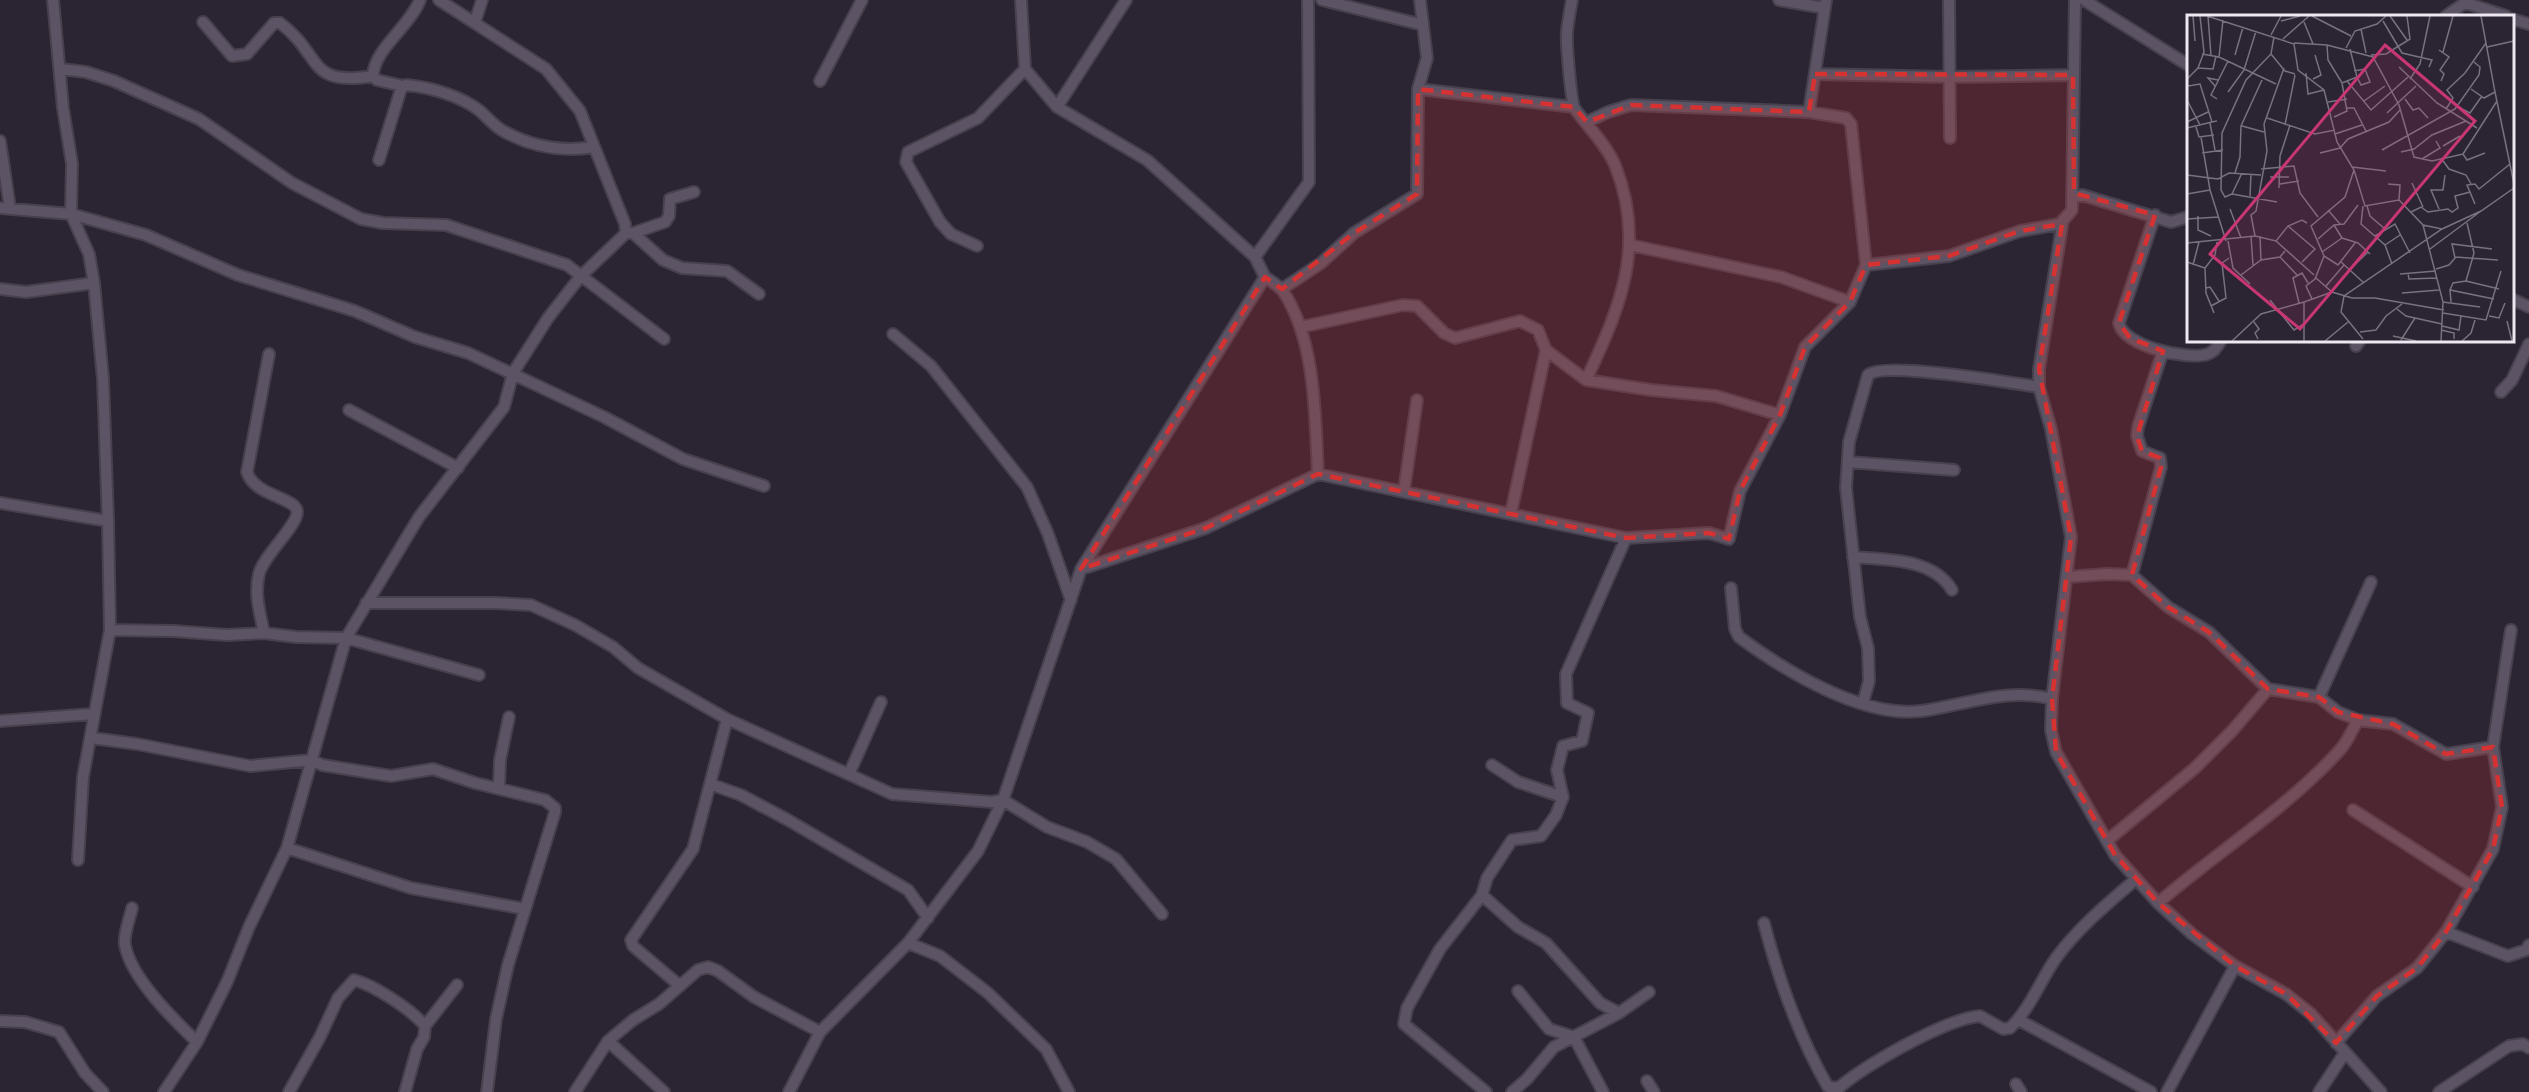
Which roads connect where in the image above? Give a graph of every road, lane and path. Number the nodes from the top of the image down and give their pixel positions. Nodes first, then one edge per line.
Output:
1 (53, 0) edge
2 (420, 0) edge
3 (439, 0) edge
4 (482, 0) edge
5 (862, 0) edge
6 (1021, 0) edge
7 (1126, 0) edge
8 (1308, 0) edge
9 (1322, 0) edge
10 (1420, 0) edge
11 (1572, 0) edge
12 (1779, 0) edge
13 (1949, 0) edge
14 (2075, 0) edge
15 (2084, 0) edge
16 (2467, 1) edge
17 (1825, 4) edge
18 (2447, 15) edge
19 (2503, 15) edge
20 (2514, 20) edge
21 (203, 22) dead end
22 (475, 22) junction
23 (2529, 24) edge
24 (1423, 26) junction
25 (2187, 64) edge
26 (61, 69) junction
27 (1026, 69) junction
28 (1815, 74) junction
29 (2073, 75) junction
30 (373, 76) junction
31 (1949, 77) junction
32 (820, 81) dead end
33 (403, 86) junction
34 (1418, 89) junction
35 (1057, 107) junction
36 (1574, 107) junction
37 (1809, 112) junction
38 (1587, 122) junction
39 (1950, 138) dead end
40 (0, 141) edge
41 (594, 147) junction
42 (379, 160) dead end
43 (694, 192) dead end
44 (2074, 197) junction
45 (5, 208) edge
46 (71, 214) junction
47 (2155, 215) junction
48 (2187, 217) edge
49 (2063, 219) junction
50 (629, 233) junction
51 (1630, 245) junction
52 (977, 246) dead end
53 (1255, 257) junction
54 (1866, 265) junction
55 (580, 277) junction
56 (1265, 277) junction
57 (94, 284) junction
58 (0, 289) edge
59 (1282, 289) junction
60 (759, 294) dead end
61 (2514, 300) edge
62 (1850, 302) junction
63 (2529, 307) edge
64 (1301, 327) junction
65 (893, 334) dead end
66 (664, 339) dead end
67 (2219, 342) edge
68 (2529, 344) edge
69 (1546, 350) junction
70 (2163, 351) junction
71 (269, 354) dead end
72 (513, 373) junction
73 (1586, 380) junction
74 (2039, 387) junction
75 (2501, 392) dead end
76 (1417, 400) dead end
77 (349, 410) dead end
78 (1780, 415) junction
79 (1848, 462) junction
80 (458, 468) junction
81 (1954, 470) dead end
82 (1318, 474) junction
83 (764, 486) dead end
84 (1404, 491) junction
85 (0, 503) edge
86 (1511, 513) junction
87 (108, 521) junction
88 (1626, 538) junction
89 (1853, 557) junction
90 (1081, 569) junction
91 (2132, 575) junction
92 (2067, 578) junction
93 (2371, 582) dead end
94 (1731, 588) dead end
95 (1952, 590) dead end
96 (1071, 600) junction
97 (366, 603) junction
98 (110, 630) junction
99 (2511, 630) dead end
100 (264, 633) junction
101 (346, 638) junction
102 (479, 675) dead end
103 (2268, 689) junction
104 (2319, 697) junction
105 (2052, 699) junction
106 (881, 702) dead end
107 (1863, 704) junction
108 (93, 714) junction
109 (509, 717) dead end
110 (727, 719) junction
111 (2358, 720) junction
112 (0, 721) edge
113 (92, 738) junction
114 (2493, 747) junction
115 (312, 760) junction
116 (1492, 765) dead end
117 (849, 774) junction
118 (710, 784) junction
119 (499, 788) junction
120 (1563, 797) junction
121 (1003, 800) junction
122 (2353, 810) dead end
123 (2108, 840) junction
124 (287, 848) junction
125 (78, 860) dead end
126 (2136, 879) junction
127 (2473, 887) junction
128 (1482, 895) junction
129 (2158, 903) junction
130 (132, 908) dead end
131 (525, 909) junction
132 (1162, 914) dead end
133 (928, 918) junction
134 (1764, 923) dead end
135 (2446, 932) junction
136 (908, 943) junction
137 (2529, 945) edge
138 (2235, 966) junction
139 (457, 985) dead end
140 (680, 986) junction
141 (1518, 991) dead end
142 (1649, 992) dead end
143 (1618, 1013) junction
144 (2019, 1020) junction
145 (0, 1021) edge
146 (425, 1026) junction
147 (820, 1032) junction
148 (1574, 1036) junction
149 (608, 1041) junction
150 (196, 1042) junction
151 (2336, 1043) junction
152 (2529, 1048) edge
153 (2344, 1054) junction
154 (1647, 1081) dead end
155 (1837, 1091) edge
156 (103, 1092) edge
157 (164, 1092) edge
158 (289, 1092) edge
159 (405, 1092) edge
160 (487, 1092) edge
161 (576, 1092) edge
162 (664, 1092) edge
163 (789, 1092) edge
164 (1069, 1092) edge
165 (1486, 1092) edge
166 (1512, 1092) edge
167 (1603, 1092) edge
168 (1654, 1092) edge
169 (2151, 1092) edge
170 (2167, 1092) edge
171 (2319, 1092) edge
172 (2381, 1092) edge
173 (2439, 1092) edge

1 - 26 street
2 - 30 street
3 - 22 street
4 - 22 street
5 - 32 street
6 - 27 street
7 - 35 street
8 - 53 street
9 - 24 street
10 - 24 street
11 - 36 street
12 - 17 street
13 - 31 street
14 - 29 street
15 - 25 street
16 - 18 street
16 - 19 street
17 - 28 street
20 - 23 street
21 - 30 street
22 - 41 street
24 - 34 street
26 - 46 street
26 - 55 street
27 - 35 street
27 - 52 street
28 - 31 street
28 - 37 street
29 - 31 street
29 - 44 street
30 - 33 street
31 - 39 street
33 - 41 street
33 - 42 street
34 - 36 street
34 - 59 street
35 - 53 street
36 - 38 street
37 - 38 street
37 - 54 street
38 - 51 street
40 - 45 street
41 - 50 street
43 - 50 street
44 - 47 street
44 - 49 street
45 - 46 street
46 - 57 street
46 - 72 street
47 - 48 street
47 - 70 street
49 - 54 street
49 - 74 street
50 - 55 street
50 - 60 street
51 - 62 street
51 - 73 street
53 - 56 street
54 - 62 street
55 - 66 street
55 - 72 street
56 - 59 street
56 - 90 street
57 - 58 street
57 - 87 street
59 - 64 street
61 - 63 street
62 - 78 street
64 - 69 street
64 - 82 street
65 - 96 street
67 - 70 street
68 - 75 street
69 - 73 street
69 - 86 street
70 - 91 street
71 - 100 street
72 - 80 street
72 - 83 street
73 - 78 street
74 - 79 street
74 - 92 street
76 - 84 street
77 - 80 street
78 - 88 street
79 - 81 street
79 - 89 street
80 - 97 street
82 - 84 street
82 - 90 street
84 - 86 street
85 - 87 street
86 - 88 street
87 - 98 street
88 - 120 street
89 - 95 street
89 - 107 street
90 - 96 street
91 - 92 street
91 - 103 street
92 - 105 street
93 - 104 street
94 - 107 street
96 - 121 street
97 - 101 street
97 - 110 street
98 - 100 street
98 - 108 street
99 - 114 street
100 - 101 street
101 - 102 street
101 - 115 street
103 - 104 street
103 - 123 street
104 - 111 street
105 - 107 street
105 - 123 street
106 - 117 street
108 - 112 street
108 - 113 street
109 - 119 street
110 - 117 street
110 - 118 street
111 - 114 street
111 - 129 street
113 - 115 street
113 - 125 street
114 - 127 street
115 - 119 street
115 - 124 street
116 - 120 street
117 - 121 street
118 - 133 street
118 - 140 street
119 - 131 street
120 - 128 street
121 - 132 street
121 - 133 street
122 - 127 street
123 - 126 street
124 - 131 street
124 - 150 street
126 - 129 street
126 - 144 street
127 - 135 street
128 - 143 street
128 - 165 street
129 - 138 street
130 - 150 street
131 - 160 street
133 - 136 street
134 - 155 street
135 - 137 street
135 - 151 street
136 - 147 street
136 - 164 street
138 - 151 street
138 - 170 street
139 - 146 street
140 - 147 street
140 - 149 street
141 - 148 street
142 - 143 street
143 - 148 street
144 - 155 street
144 - 169 street
145 - 156 street
146 - 158 street
146 - 159 street
147 - 163 street
148 - 166 street
148 - 167 street
149 - 161 street
149 - 162 street
150 - 157 street
151 - 153 street
152 - 173 street
153 - 171 street
153 - 172 street
154 - 168 street

